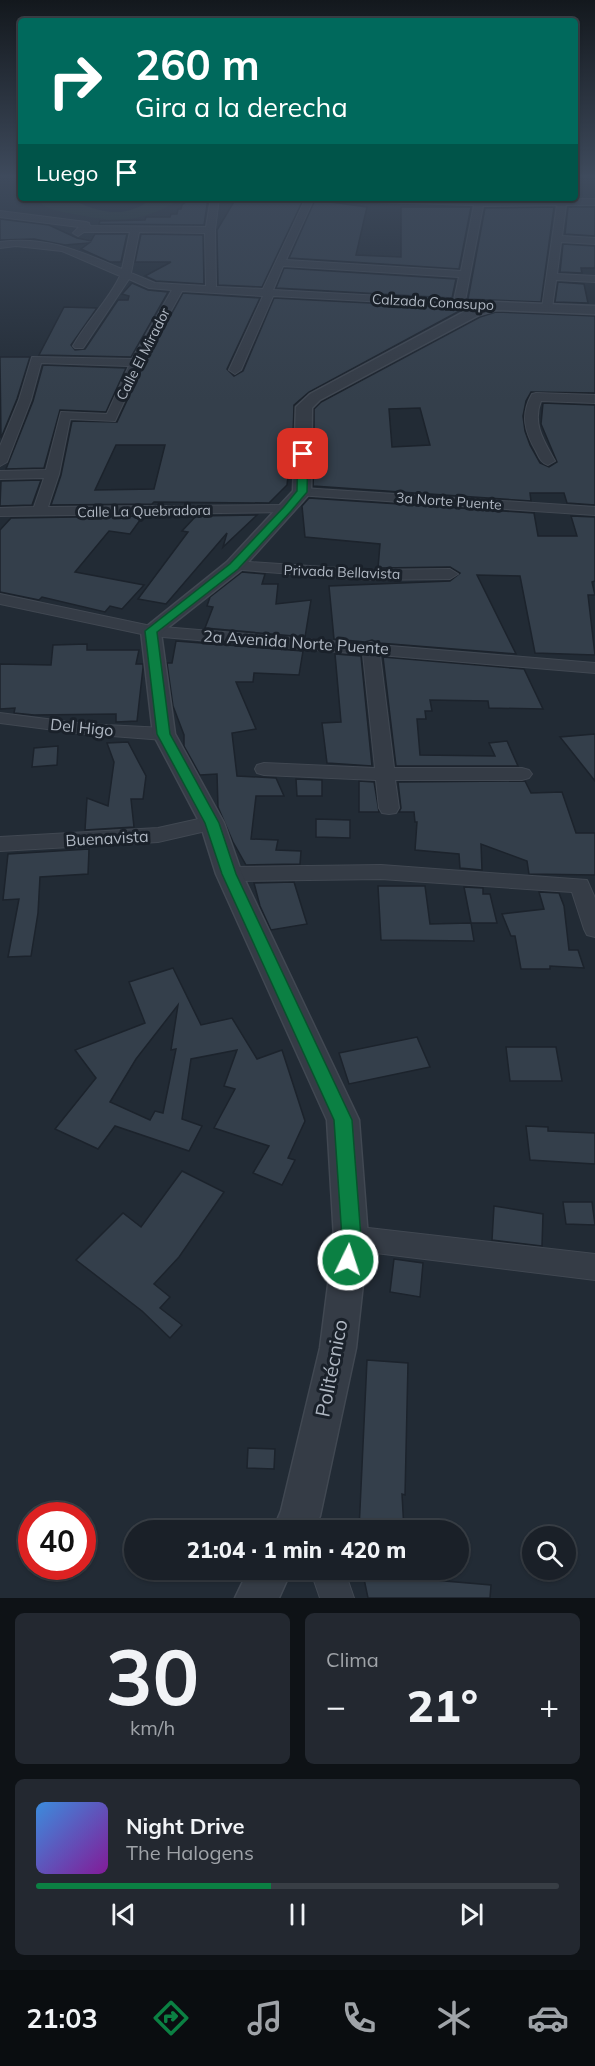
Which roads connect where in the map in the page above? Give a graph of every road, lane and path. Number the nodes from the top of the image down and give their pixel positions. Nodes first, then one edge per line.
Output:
1 (72, 252) edge
2 (131, 252) edge
3 (210, 252) edge
4 (284, 252) edge
5 (469, 252) edge
6 (556, 252) edge
7 (278, 263) junction
8 (465, 274) junction
9 (126, 275) junction
10 (552, 277) junction
11 (595, 279) edge
12 (178, 288) junction
13 (211, 290) junction
14 (266, 293) junction
15 (459, 304) junction
16 (495, 306) junction
17 (547, 308) junction
18 (595, 310) edge
19 (79, 346) dead end
20 (135, 363) junction
21 (235, 370) dead end
22 (595, 399) edge
23 (548, 461) dead end
24 (0, 462) edge
25 (52, 474) junction
26 (0, 475) edge
27 (302, 492) junction
28 (288, 509) junction
29 (595, 511) edge
30 (0, 512) edge
31 (39, 513) junction
32 (234, 567) junction
33 (450, 574) dead end
34 (0, 599) edge
35 (151, 631) junction
36 (371, 647) junction
37 (595, 668) edge
38 (0, 718) edge
39 (164, 734) junction
40 (264, 769) dead end
41 (386, 774) junction
42 (522, 774) dead end
43 (389, 808) dead end
44 (212, 823) junction
45 (0, 844) edge
46 (229, 874) junction
47 (595, 929) edge
48 (351, 1238) junction
49 (595, 1267) edge
50 (301, 1520) edge
51 (266, 1580) edge
52 (331, 1580) edge
53 (256, 1598) edge
54 (337, 1598) edge

1 - 9 street, Calzada Conasupo
2 - 9 street
3 - 13 street
4 - 7 street
5 - 8 street
6 - 10 street
7 - 8 street
7 - 14 street
8 - 15 street
9 - 12 street, Calzada Conasupo
9 - 19 street
10 - 11 street
10 - 17 street
12 - 13 street, Calzada Conasupo
12 - 20 street, Calle El Mirador
13 - 14 street, Calzada Conasupo
14 - 15 street, Calzada Conasupo
14 - 21 street
15 - 16 street, Calzada Conasupo
16 - 17 street, Calzada Conasupo
16 - 27 street
17 - 18 street, Calzada Conasupo
20 - 24 street
20 - 25 street, Calle El Mirador
22 - 23 street
25 - 26 street
25 - 31 street, Calle El Mirador
27 - 28 street
27 - 29 street, 3a Norte Puente
28 - 31 street, Calle La Quebradora
28 - 32 street
30 - 31 street, Calle La Quebradora
32 - 33 street, Privada Bellavista
32 - 35 street
34 - 35 street, 2a Avenida Norte Puente
35 - 36 street, 2a Avenida Norte Puente
35 - 39 street, Politécnico
36 - 37 street, 2a Avenida Norte Puente
36 - 41 street
38 - 39 street, Del Higo
39 - 44 street, Politécnico
40 - 41 street
41 - 42 street
41 - 43 street
44 - 45 street, Buenavista
44 - 46 street, Politécnico
46 - 47 street
46 - 48 street, Politécnico
48 - 49 street
48 - 50 street, Politécnico
51 - 53 street
52 - 54 street

